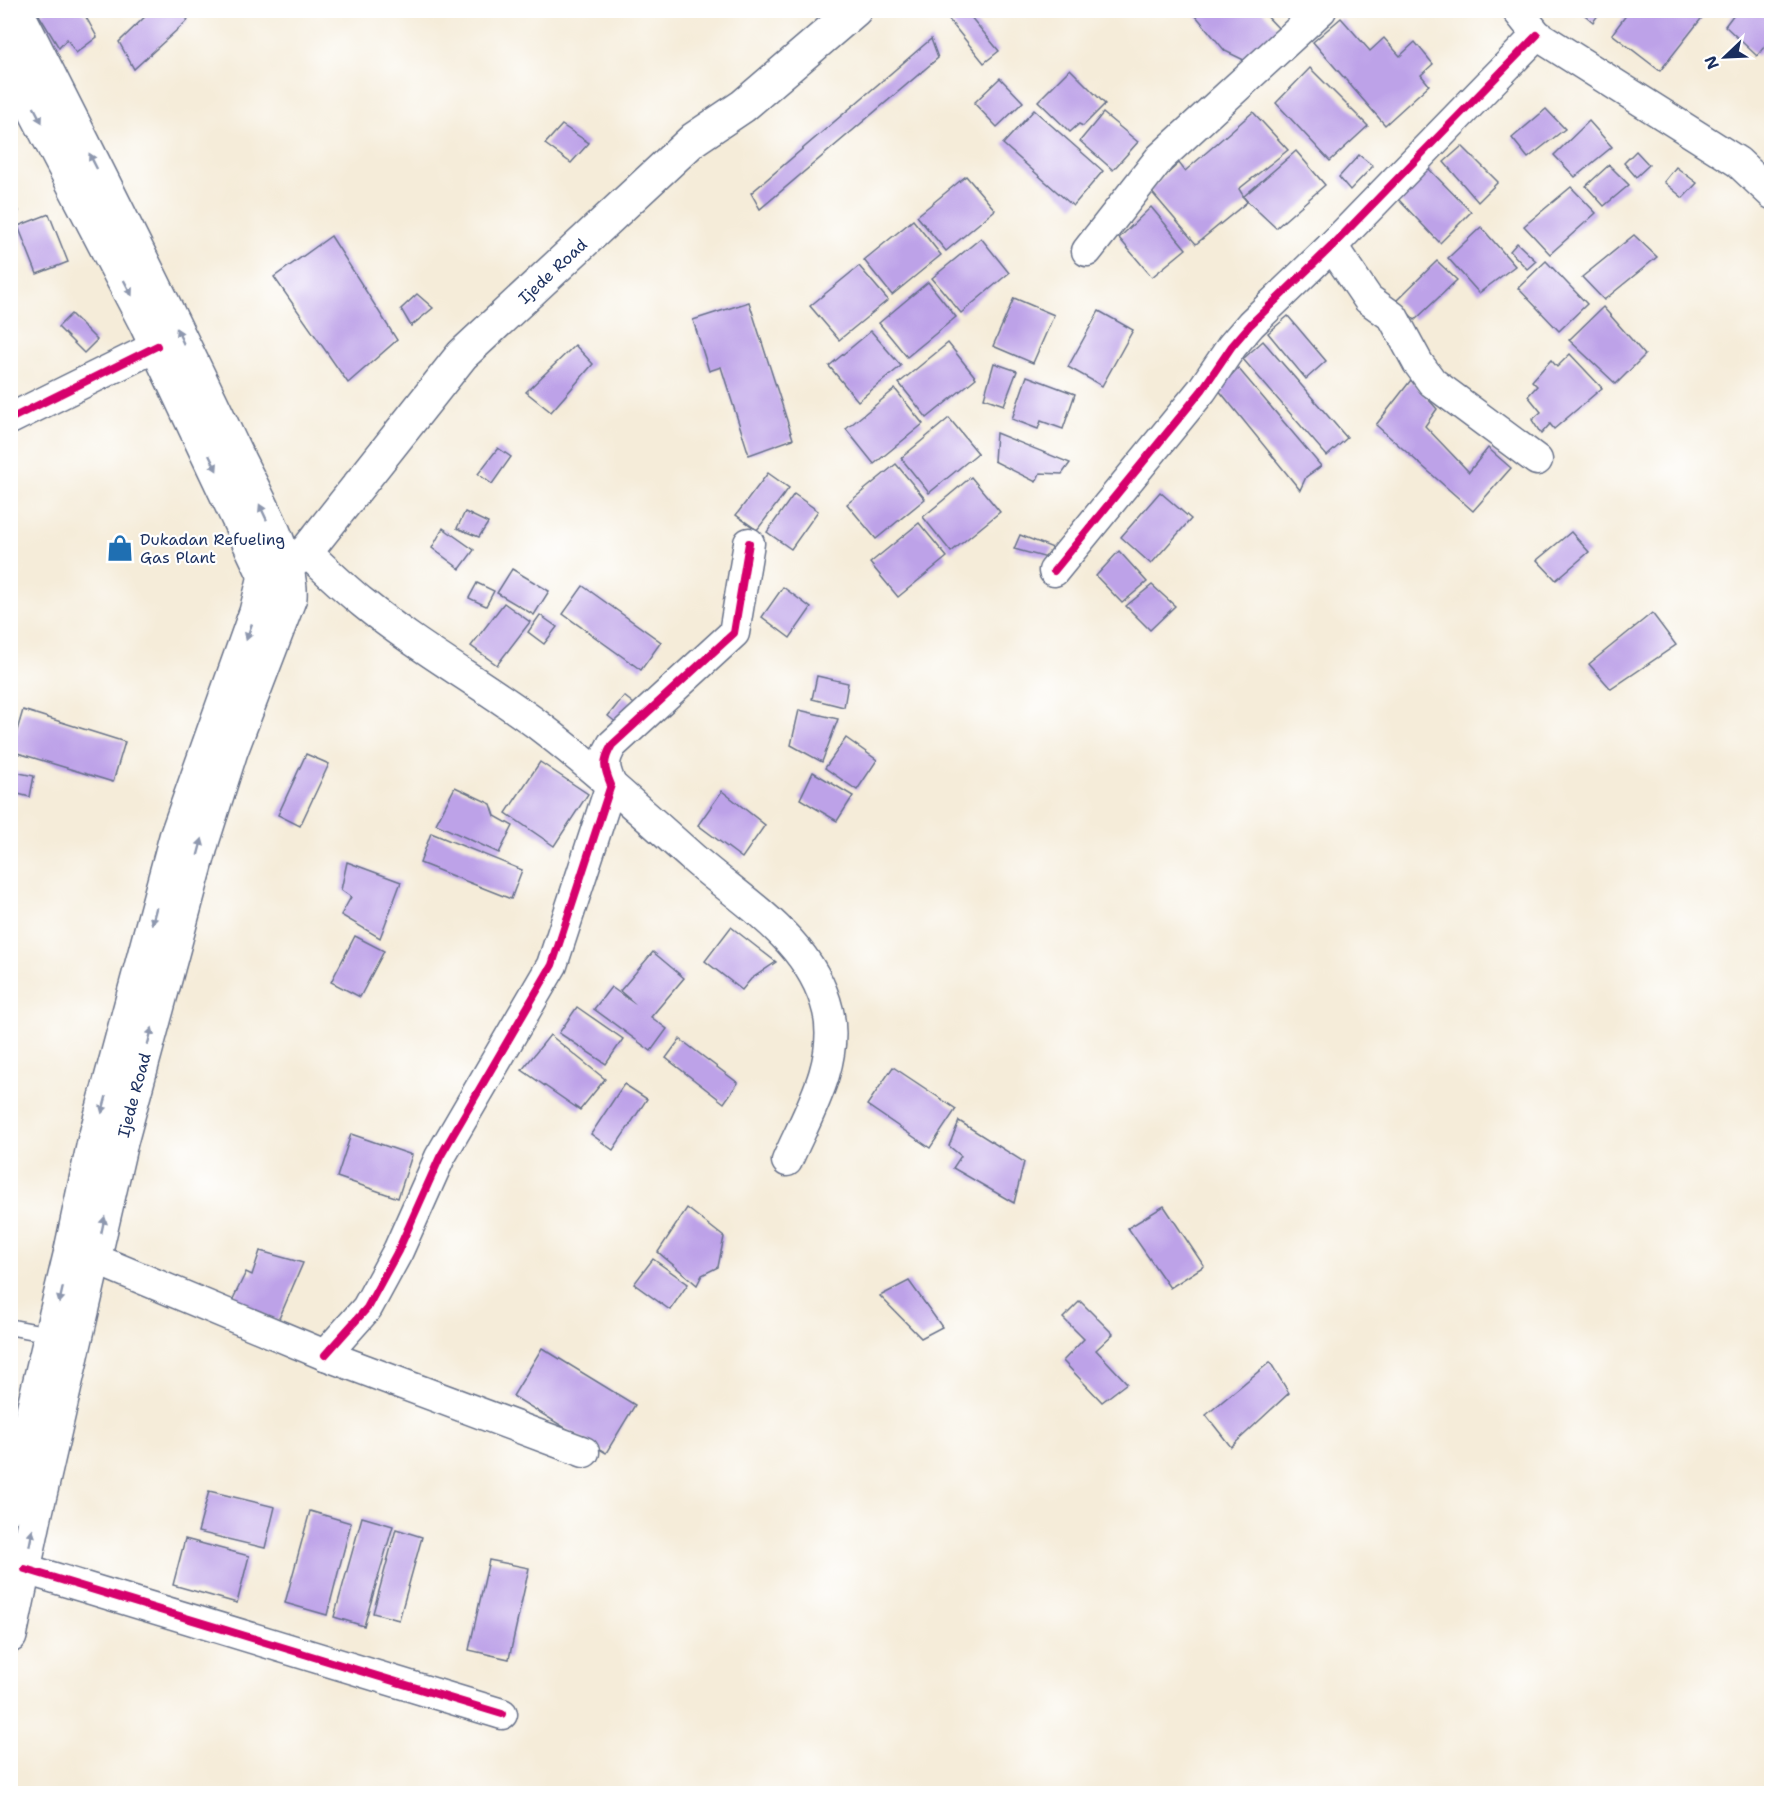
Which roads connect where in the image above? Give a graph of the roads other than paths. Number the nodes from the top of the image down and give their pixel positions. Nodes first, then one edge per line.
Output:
1 (16, 10) edge
2 (855, 10) edge
3 (1321, 10) edge
4 (1516, 10) edge
5 (1537, 35) junction
6 (10, 63) edge
7 (1772, 194) edge
8 (1332, 246) junction
9 (1087, 251) dead end
10 (157, 346) junction
11 (10, 419) edge
12 (1537, 460) dead end
13 (749, 543) dead end
14 (286, 564) junction
15 (1054, 571) dead end
16 (611, 785) junction
17 (787, 1161) dead end
18 (95, 1259) junction
19 (10, 1327) edge
20 (64, 1335) junction
21 (325, 1354) junction
22 (584, 1452) dead end
23 (10, 1506) edge
24 (25, 1569) junction
25 (10, 1636) edge
26 (502, 1714) dead end

14 -> 1 main road
2 - 14 main road, Ijede Road
3 - 9 street
4 - 5 street
5 - 7 street
5 - 8 street
6 -> 10 main road
8 - 12 street
8 - 15 street
10 - 11 street
10 -> 14 main road
13 - 16 street
14 - 16 street
18 -> 14 main road, Ijede Road
14 -> 20 main road, Ijede Road
16 - 17 street
16 - 21 street
18 - 20 main road, Ijede Road
18 - 21 street
19 - 20 lane
20 - 23 main road, Ijede Road
24 -> 20 main road, Ijede Road
21 - 22 street
24 - 25 main road, Ijede Road
24 - 26 street

